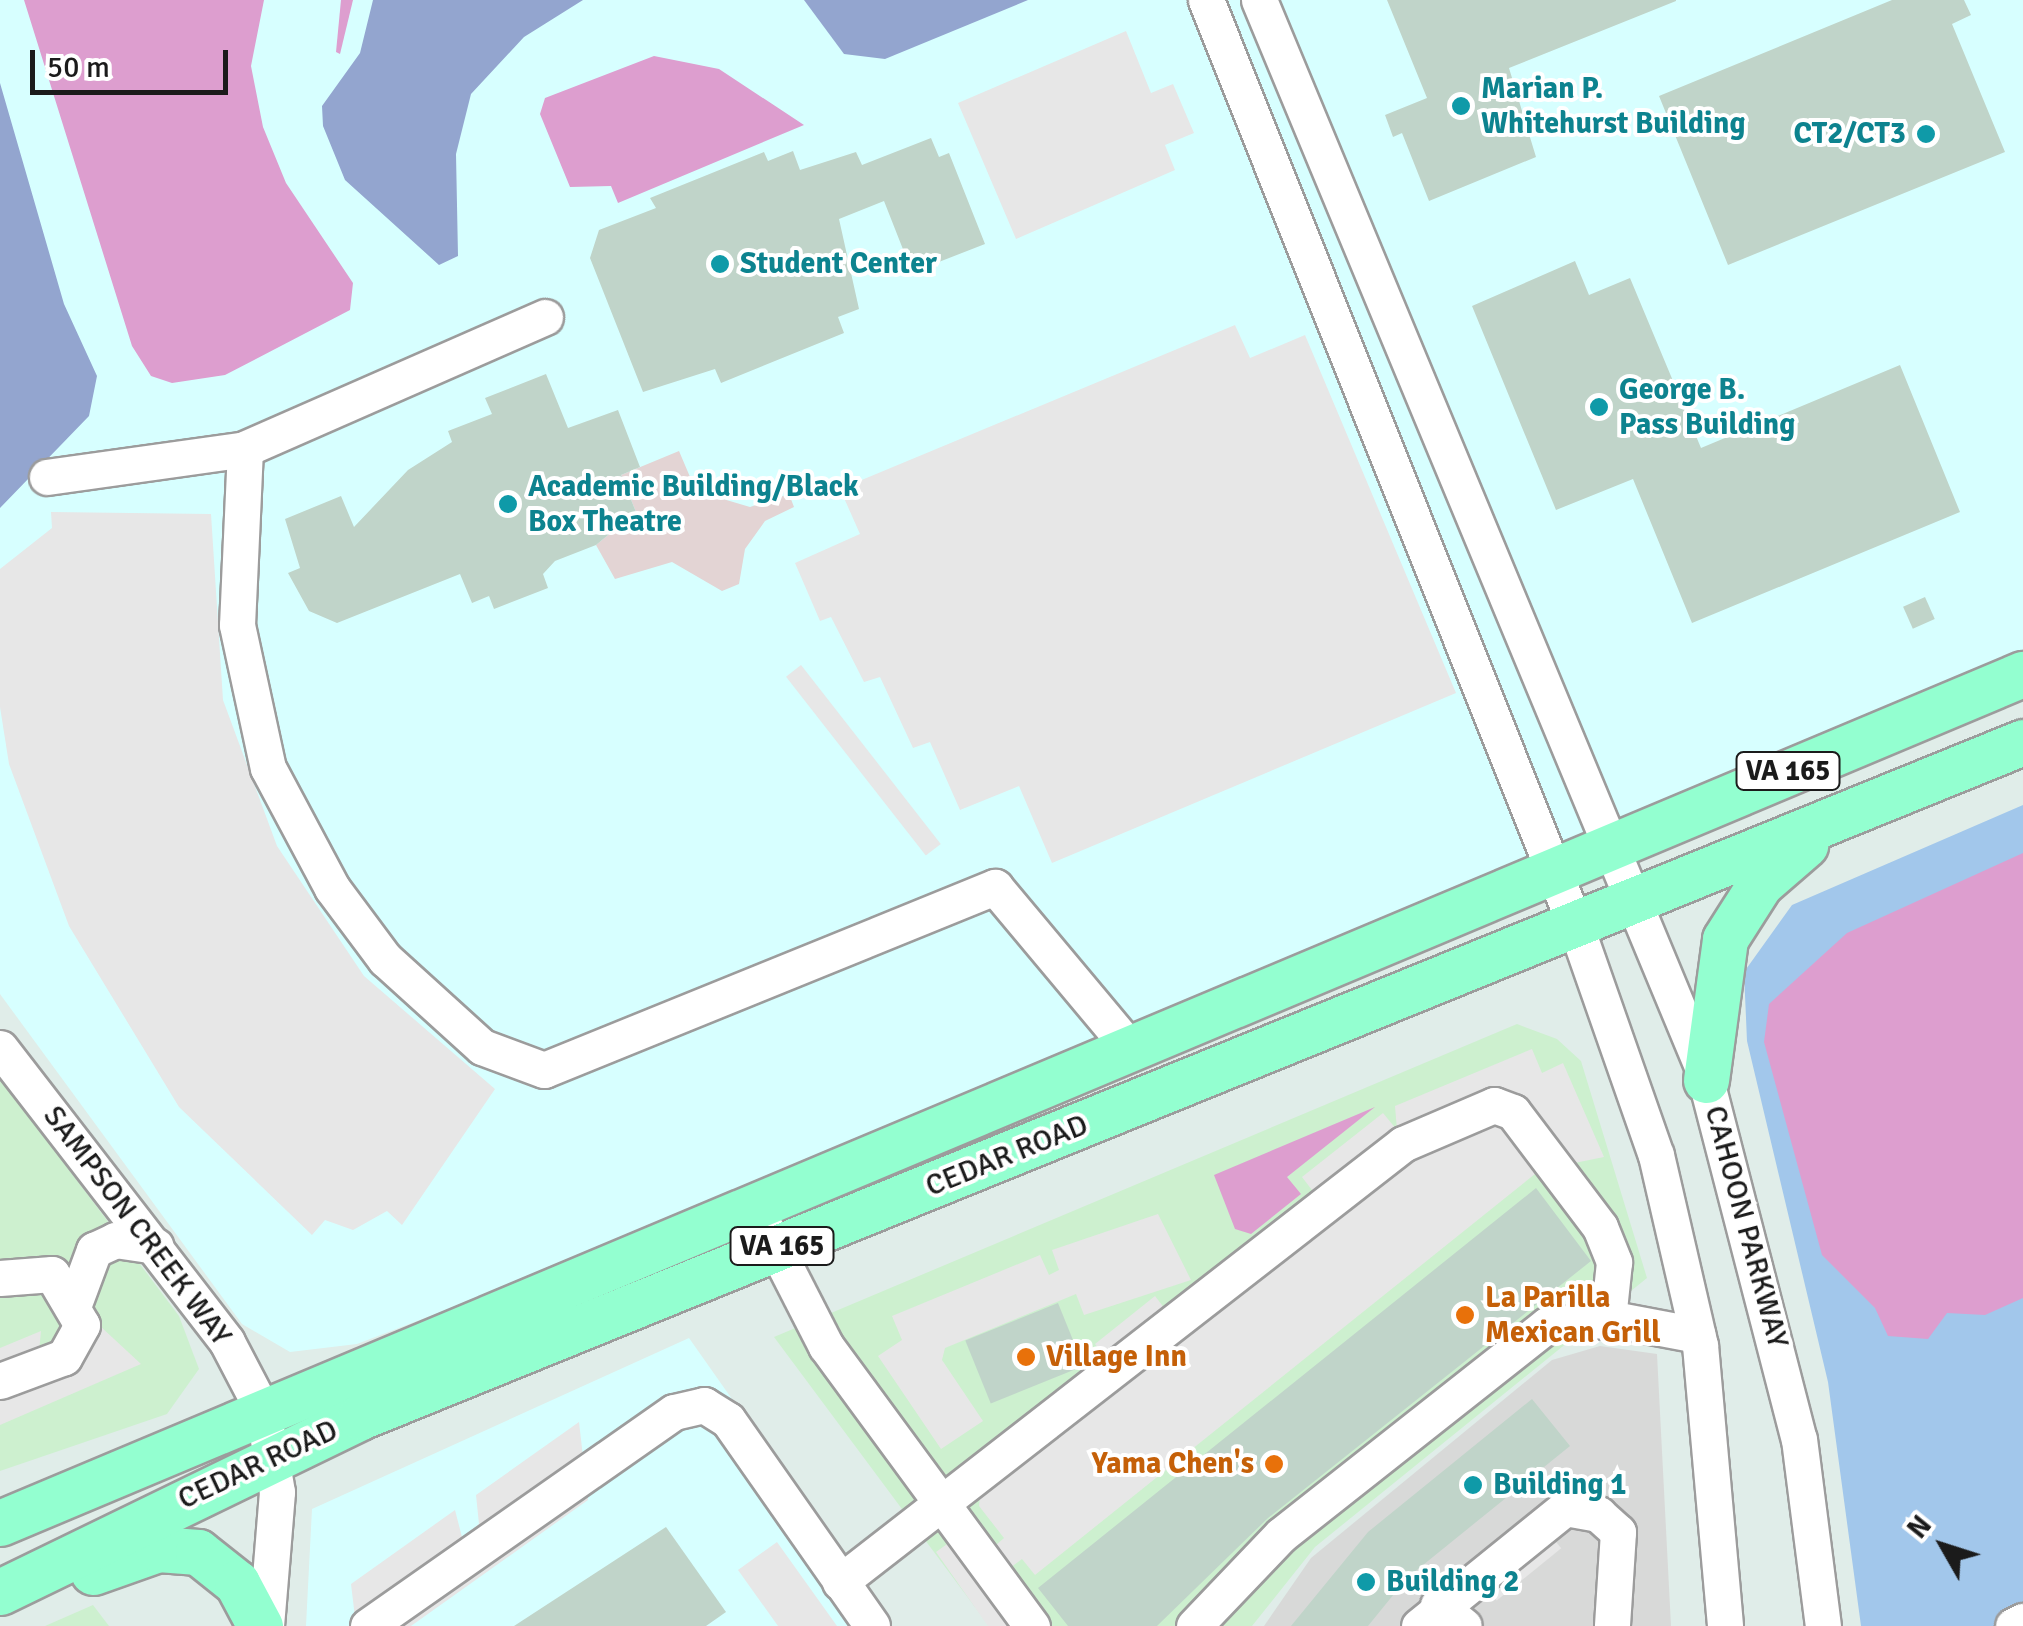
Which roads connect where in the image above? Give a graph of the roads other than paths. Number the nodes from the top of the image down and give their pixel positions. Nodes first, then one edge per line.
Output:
1 (1206, 0) edge
2 (1262, 7) edge
3 (1220, 34) junction
4 (545, 317) dead end
5 (245, 449) junction
6 (47, 477) dead end
7 (2023, 674) edge
8 (2023, 742) edge
9 (1841, 818) junction
10 (1610, 844) junction
11 (1553, 868) junction
12 (1634, 903) junction
13 (1576, 927) junction
14 (1128, 1046) junction
15 (0, 1048) edge
16 (1706, 1080) junction
17 (755, 1206) junction
18 (156, 1246) junction
19 (774, 1249) junction
20 (0, 1278) edge
21 (74, 1304) junction
22 (1608, 1319) junction
23 (1698, 1336) junction
24 (0, 1381) edge
25 (263, 1411) junction
26 (273, 1457) junction
27 (942, 1506) junction
28 (0, 1523) edge
29 (840, 1582) junction
30 (0, 1595) edge
31 (1440, 1619) edge
32 (2023, 1621) edge
33 (263, 1626) edge
34 (368, 1626) edge
35 (872, 1626) edge
36 (1032, 1626) edge
37 (1194, 1626) edge
38 (1612, 1626) edge
39 (1725, 1626) edge
40 (1823, 1626) edge
41 (2014, 1626) edge

1 - 3 street
2 - 3 street
2 - 10 street, CAHOON PARKWAY
3 - 11 street
4 - 5 street
5 - 6 street
5 - 14 street
7 - 10 main road, CEDAR ROAD / VA 165
8 - 9 main road, CEDAR ROAD / VA 165
9 - 12 main road, CEDAR ROAD / VA 165
9 - 16 main road
10 - 11 main road, CEDAR ROAD / VA 165
10 - 12 street, CAHOON PARKWAY
11 - 13 street
11 - 14 main road, CEDAR ROAD / VA 165
12 - 13 main road, CEDAR ROAD / VA 165
12 - 16 street, CAHOON PARKWAY
13 - 19 main road, CEDAR ROAD / VA 165
13 - 23 street
14 - 17 main road, CEDAR ROAD / VA 165
15 - 18 street, SAMPSON CREEK WAY
16 - 40 street, CAHOON PARKWAY
17 - 19 street
17 - 25 main road, CEDAR ROAD / VA 165
18 - 21 street
18 - 25 street, SAMPSON CREEK WAY
19 - 26 main road, CEDAR ROAD / VA 165
19 - 27 street
20 - 21 street
21 - 24 street
22 - 23 street
22 - 27 street
22 - 37 street
23 - 39 street
25 - 26 street, SAMPSON CREEK WAY
25 - 28 main road, CEDAR ROAD / VA 165
26 - 30 main road, CEDAR ROAD / VA 165
26 - 33 street, SAMPSON CREEK WAY
27 - 29 street
27 - 36 street
29 - 34 street
29 - 35 street
30 - 33 main road
31 - 38 street
32 - 41 street

